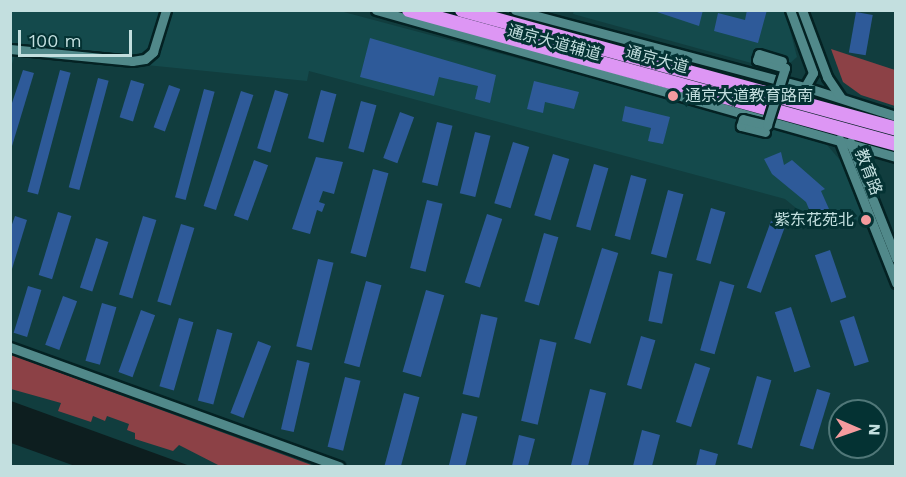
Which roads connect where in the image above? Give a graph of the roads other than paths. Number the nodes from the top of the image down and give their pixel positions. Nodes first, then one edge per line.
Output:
1 (166, 10) edge
2 (376, 10) edge
3 (409, 10) edge
4 (462, 10) edge
5 (514, 10) edge
6 (790, 10) edge
7 (802, 10) edge
8 (10, 49) edge
9 (782, 61) dead end
10 (805, 87) junction
11 (843, 99) junction
12 (896, 116) edge
13 (896, 129) edge
14 (765, 132) dead end
15 (839, 139) junction
16 (850, 142) junction
17 (896, 144) edge
18 (896, 157) edge
19 (896, 258) edge
20 (896, 283) edge
21 (10, 346) edge
22 (339, 466) edge

1 - 8 street
2 - 15 street, 通京大道辅道
3 - 17 highway, 通京大道
4 - 13 highway, 通京大道
5 - 10 street, 通京大道辅道
6 - 10 street
7 - 11 street
9 - 14 street, bridge
10 - 11 street, 通京大道辅道
11 - 12 street, 通京大道辅道
15 - 16 street, 通京大道辅道
15 - 20 street, 教育路
16 - 18 street, 通京大道辅道
16 - 19 street, 教育路
21 - 22 street

